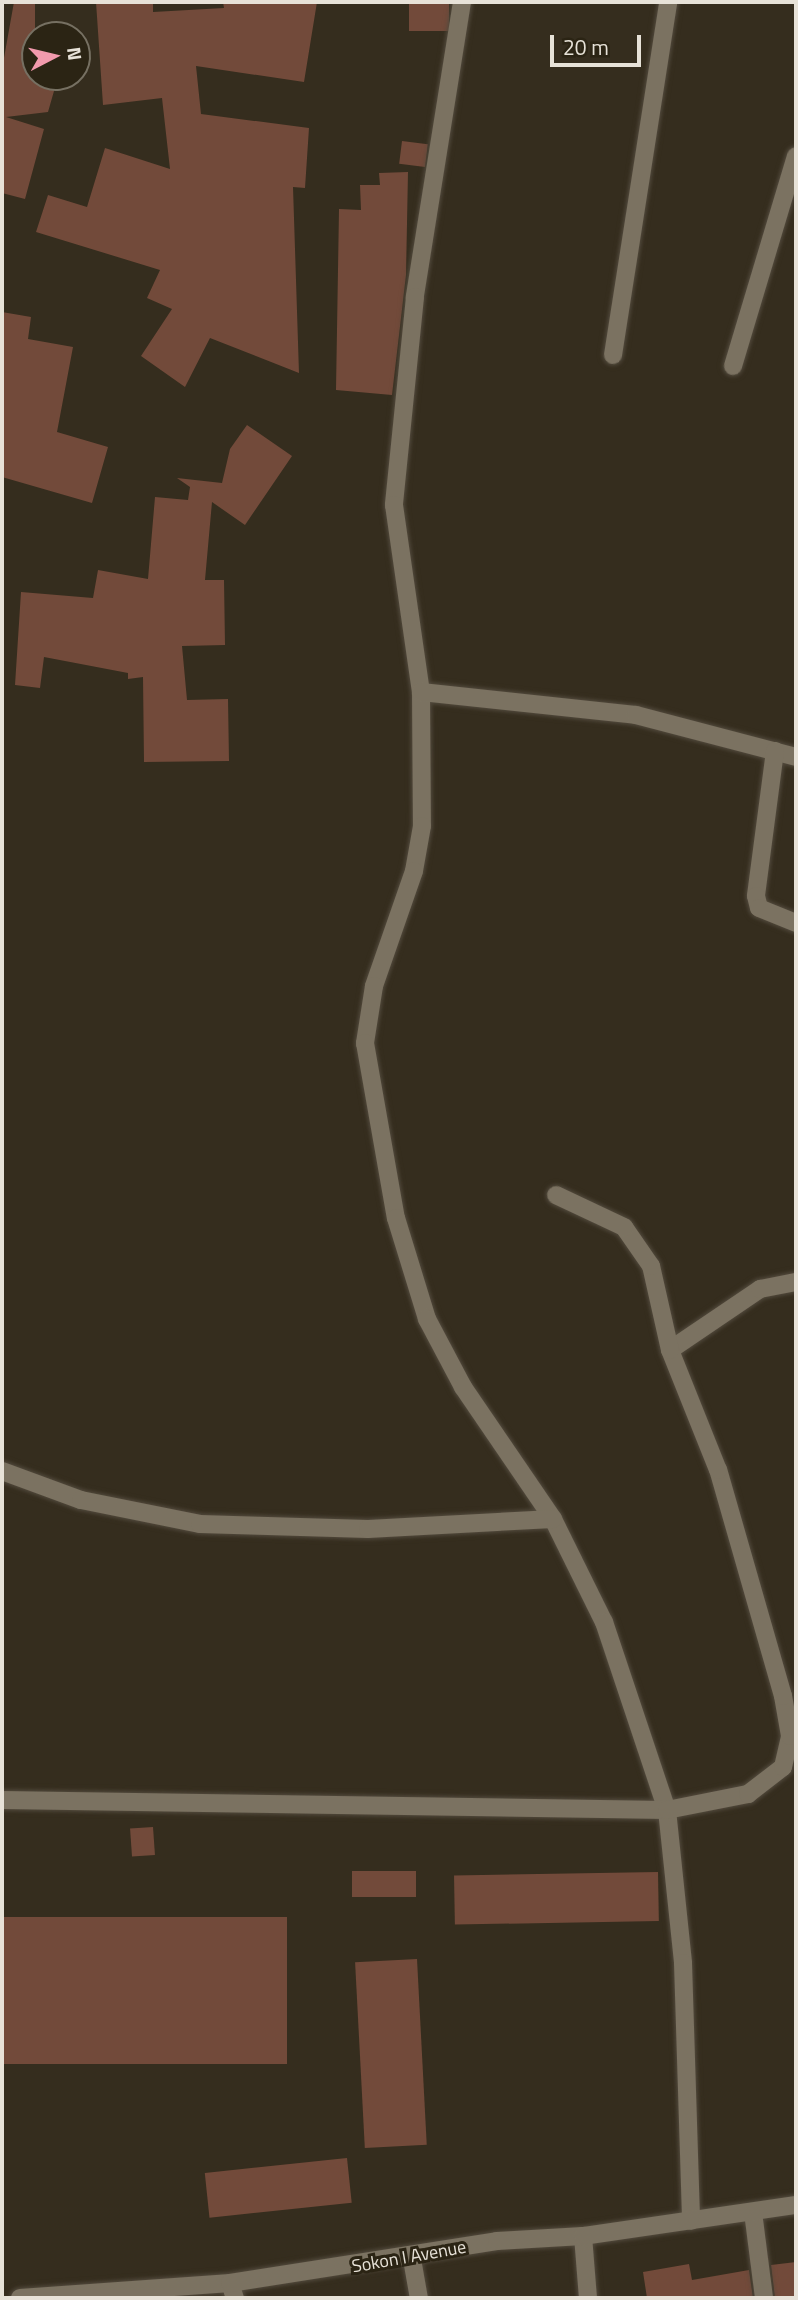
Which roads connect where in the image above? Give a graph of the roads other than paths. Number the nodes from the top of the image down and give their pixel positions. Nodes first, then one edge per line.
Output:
1 (461, 2) edge
2 (668, 2) edge
3 (796, 156) edge
4 (613, 355) dead end
5 (733, 366) dead end
6 (421, 692) junction
7 (775, 751) junction
8 (796, 757) edge
9 (796, 922) edge
10 (555, 1195) dead end
11 (796, 1282) edge
12 (670, 1350) junction
13 (2, 1471) edge
14 (553, 1519) junction
15 (2, 1800) edge
16 (667, 1810) junction
17 (796, 2205) edge
18 (753, 2212) junction
19 (691, 2221) junction
20 (583, 2236) junction
21 (412, 2259) junction
22 (232, 2291) edge
23 (20, 2298) edge
24 (419, 2298) edge
25 (588, 2298) edge
26 (764, 2298) edge

1 - 6 street
2 - 4 street
3 - 5 street
6 - 7 street
6 - 14 street
7 - 8 street
7 - 9 street
10 - 12 street
11 - 12 street
12 - 16 street
13 - 14 street
14 - 16 street
15 - 16 street
16 - 19 street
17 - 18 street, Sokon I Avenue
18 - 19 street, Sokon I Avenue
18 - 26 street
19 - 20 street, Sokon I Avenue
20 - 21 street, Sokon I Avenue
20 - 25 street
21 - 22 street, Sokon I Avenue
21 - 24 street
22 - 23 street, Sokon I Avenue

